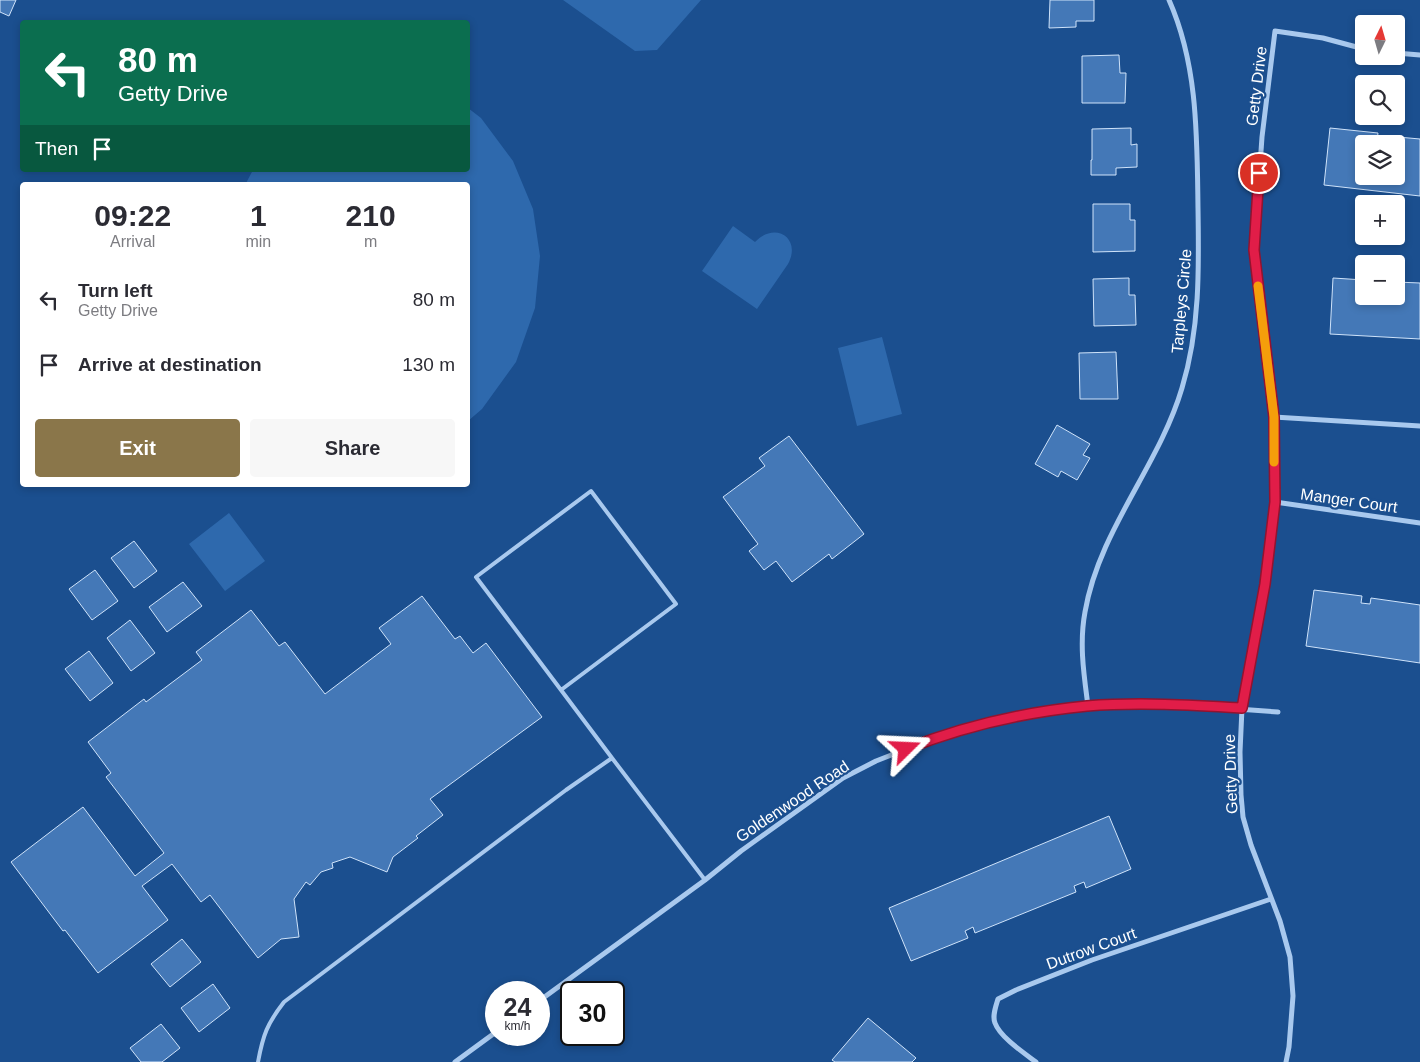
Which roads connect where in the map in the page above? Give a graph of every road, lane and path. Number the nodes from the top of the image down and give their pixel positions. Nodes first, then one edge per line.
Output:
1 (1169, 0) edge
2 (1355, 47) edge
3 (1405, 54) edge
4 (1420, 55) edge
5 (1274, 417) junction
6 (1420, 426) edge
7 (1275, 502) junction
8 (1420, 523) edge
9 (561, 690) junction
10 (1088, 706) junction
11 (1242, 708) junction
12 (1278, 712) dead end
13 (612, 758) junction
14 (705, 880) junction
15 (1271, 899) junction
16 (550, 993) edge
17 (485, 1040) edge
18 (258, 1062) edge
19 (456, 1062) edge
20 (1036, 1062) edge
21 (1286, 1062) edge

1 - 10 street, Tarpleys Circle
2 - 5 street, Getty Drive
3 - 4 street
5 - 6 street
5 - 7 street, Getty Drive
7 - 8 street, Manger Court
7 - 11 street, Getty Drive
9 - 9 lane
9 - 13 lane
10 - 11 street, Goldenwood Road
10 - 14 street, Goldenwood Road
11 - 12 street, Goldenwood Road
11 - 15 street, Getty Drive
13 - 14 lane
13 - 18 lane
14 - 16 street, Goldenwood Road
15 - 20 street, Dutrow Court
15 - 21 street, Getty Drive
17 - 19 street

